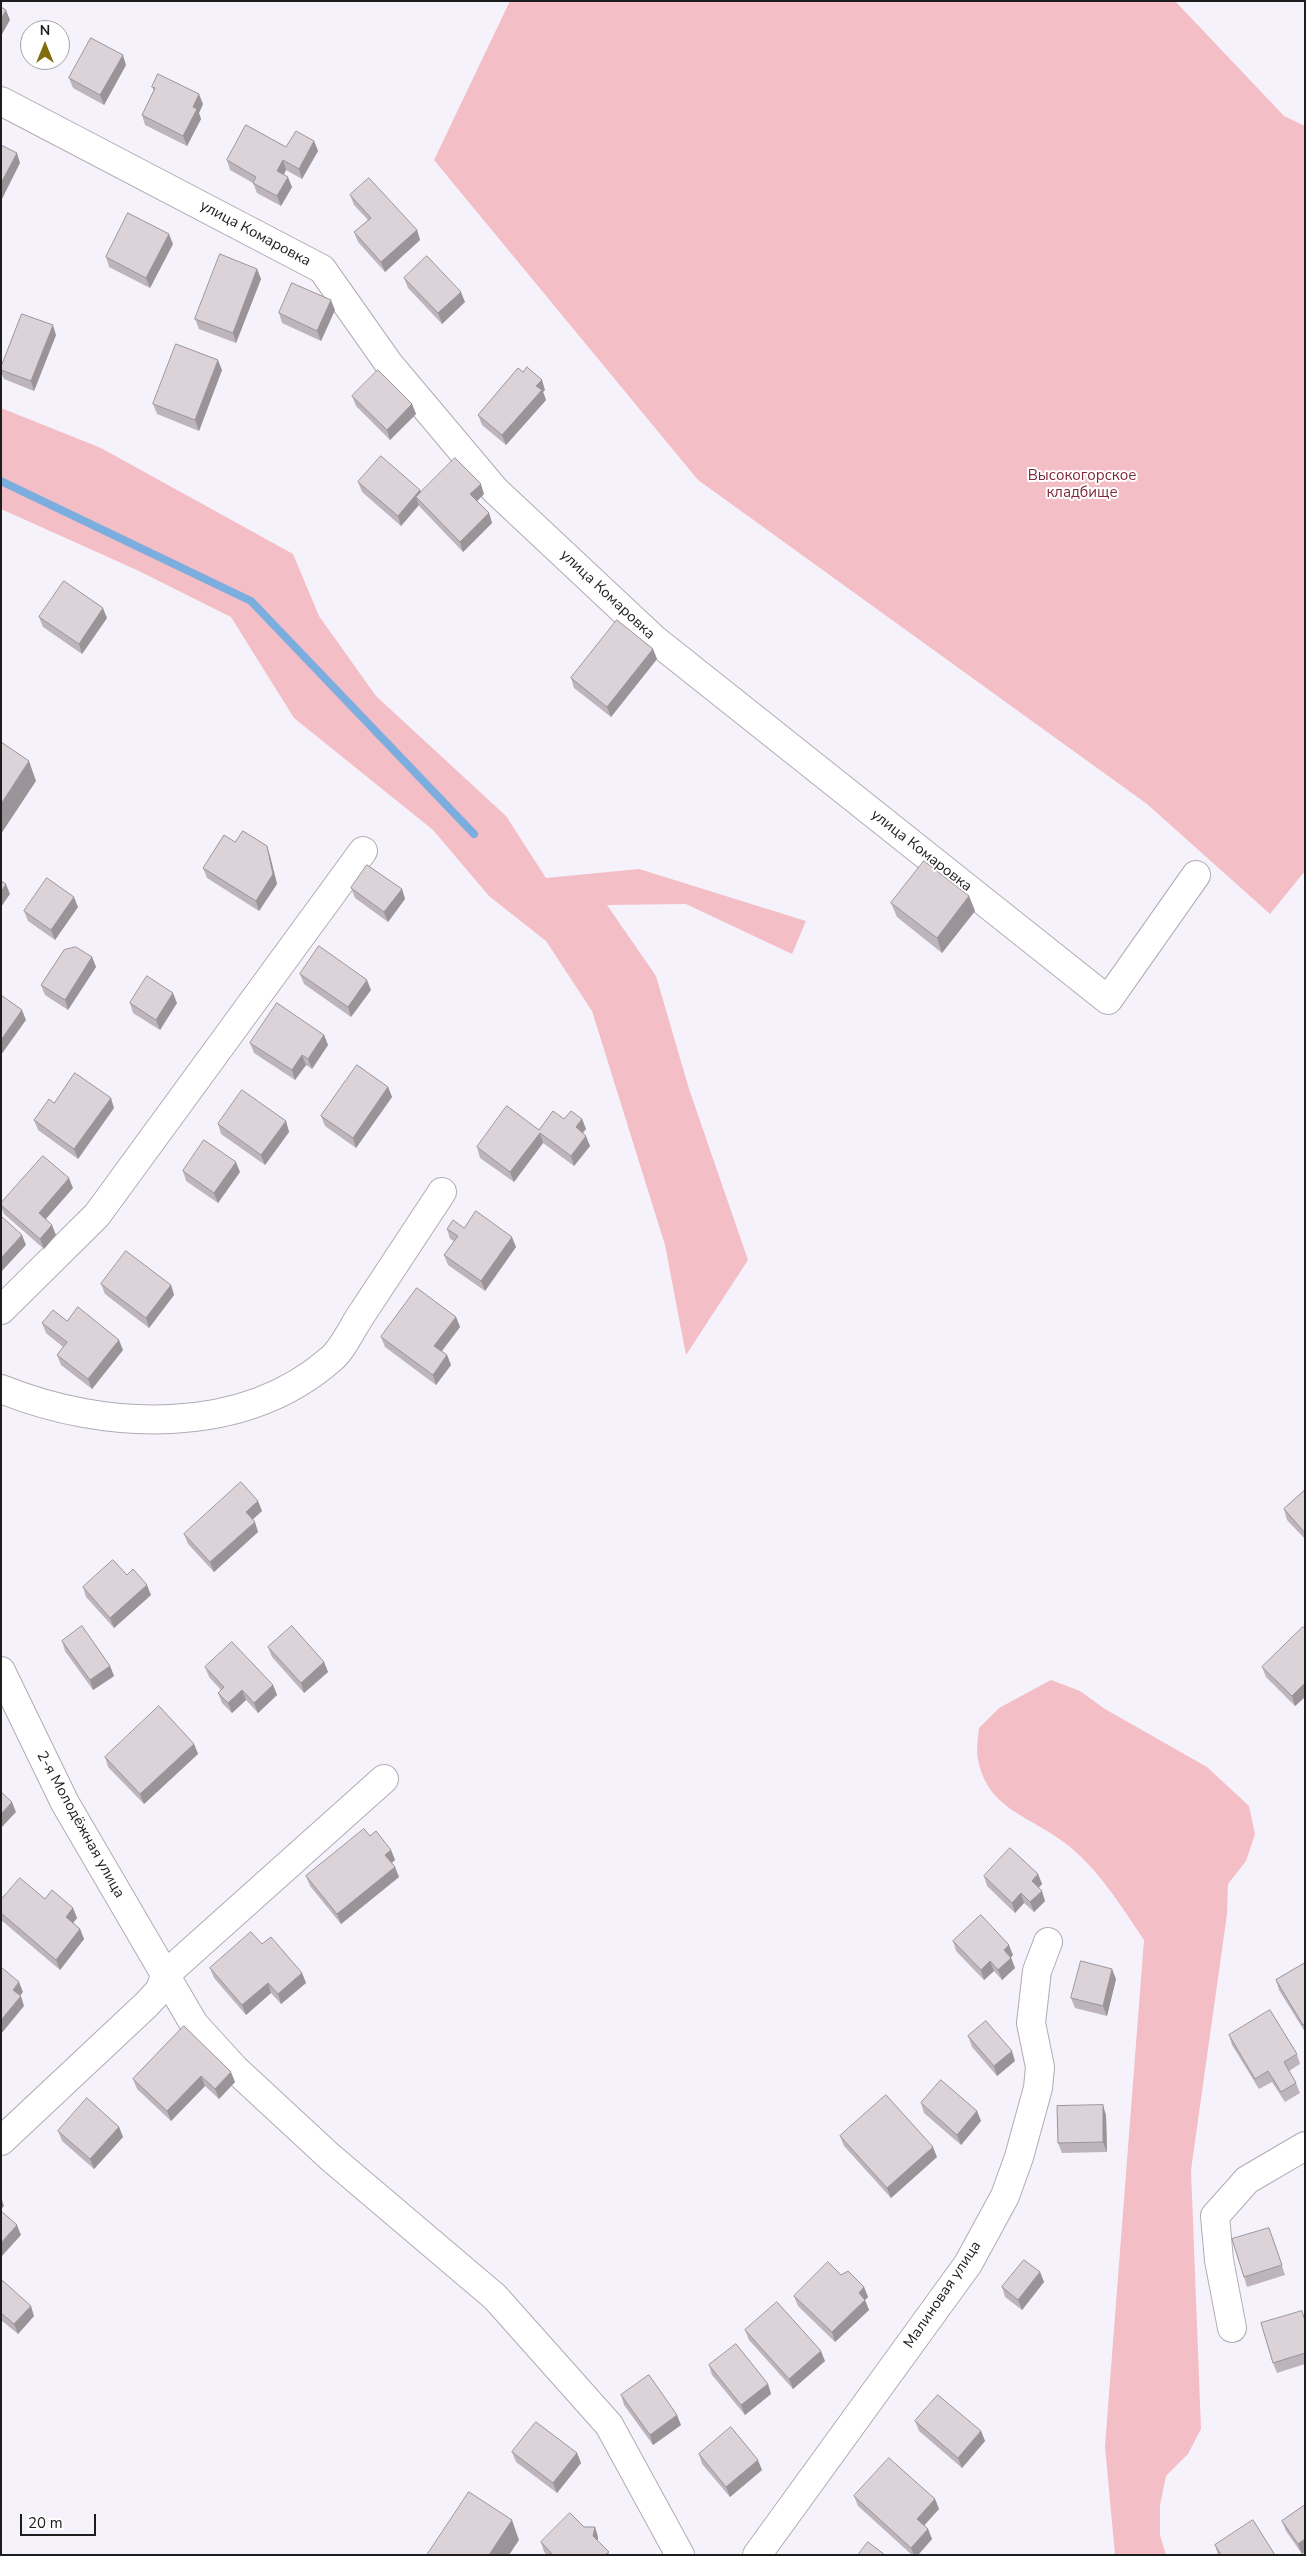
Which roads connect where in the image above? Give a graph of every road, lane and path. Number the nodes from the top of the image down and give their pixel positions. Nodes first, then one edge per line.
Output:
1 (1, 101) edge
2 (363, 850) dead end
3 (1196, 875) dead end
4 (442, 1192) dead end
5 (1, 1310) edge
6 (1, 1389) edge
7 (1, 1672) edge
8 (384, 1779) dead end
9 (1048, 1942) dead end
10 (165, 1975) junction
11 (1, 2141) edge
12 (1305, 2146) edge
13 (1232, 2328) dead end
14 (680, 2555) edge
15 (757, 2555) edge

1 - 3 street, улица Комаровка
2 - 5 street
4 - 6 street
7 - 10 street, 2-я Молодёжная улица
8 - 10 street
9 - 15 street, Малиновая улица
10 - 11 street
10 - 14 street, 2-я Молодёжная улица
12 - 13 street

